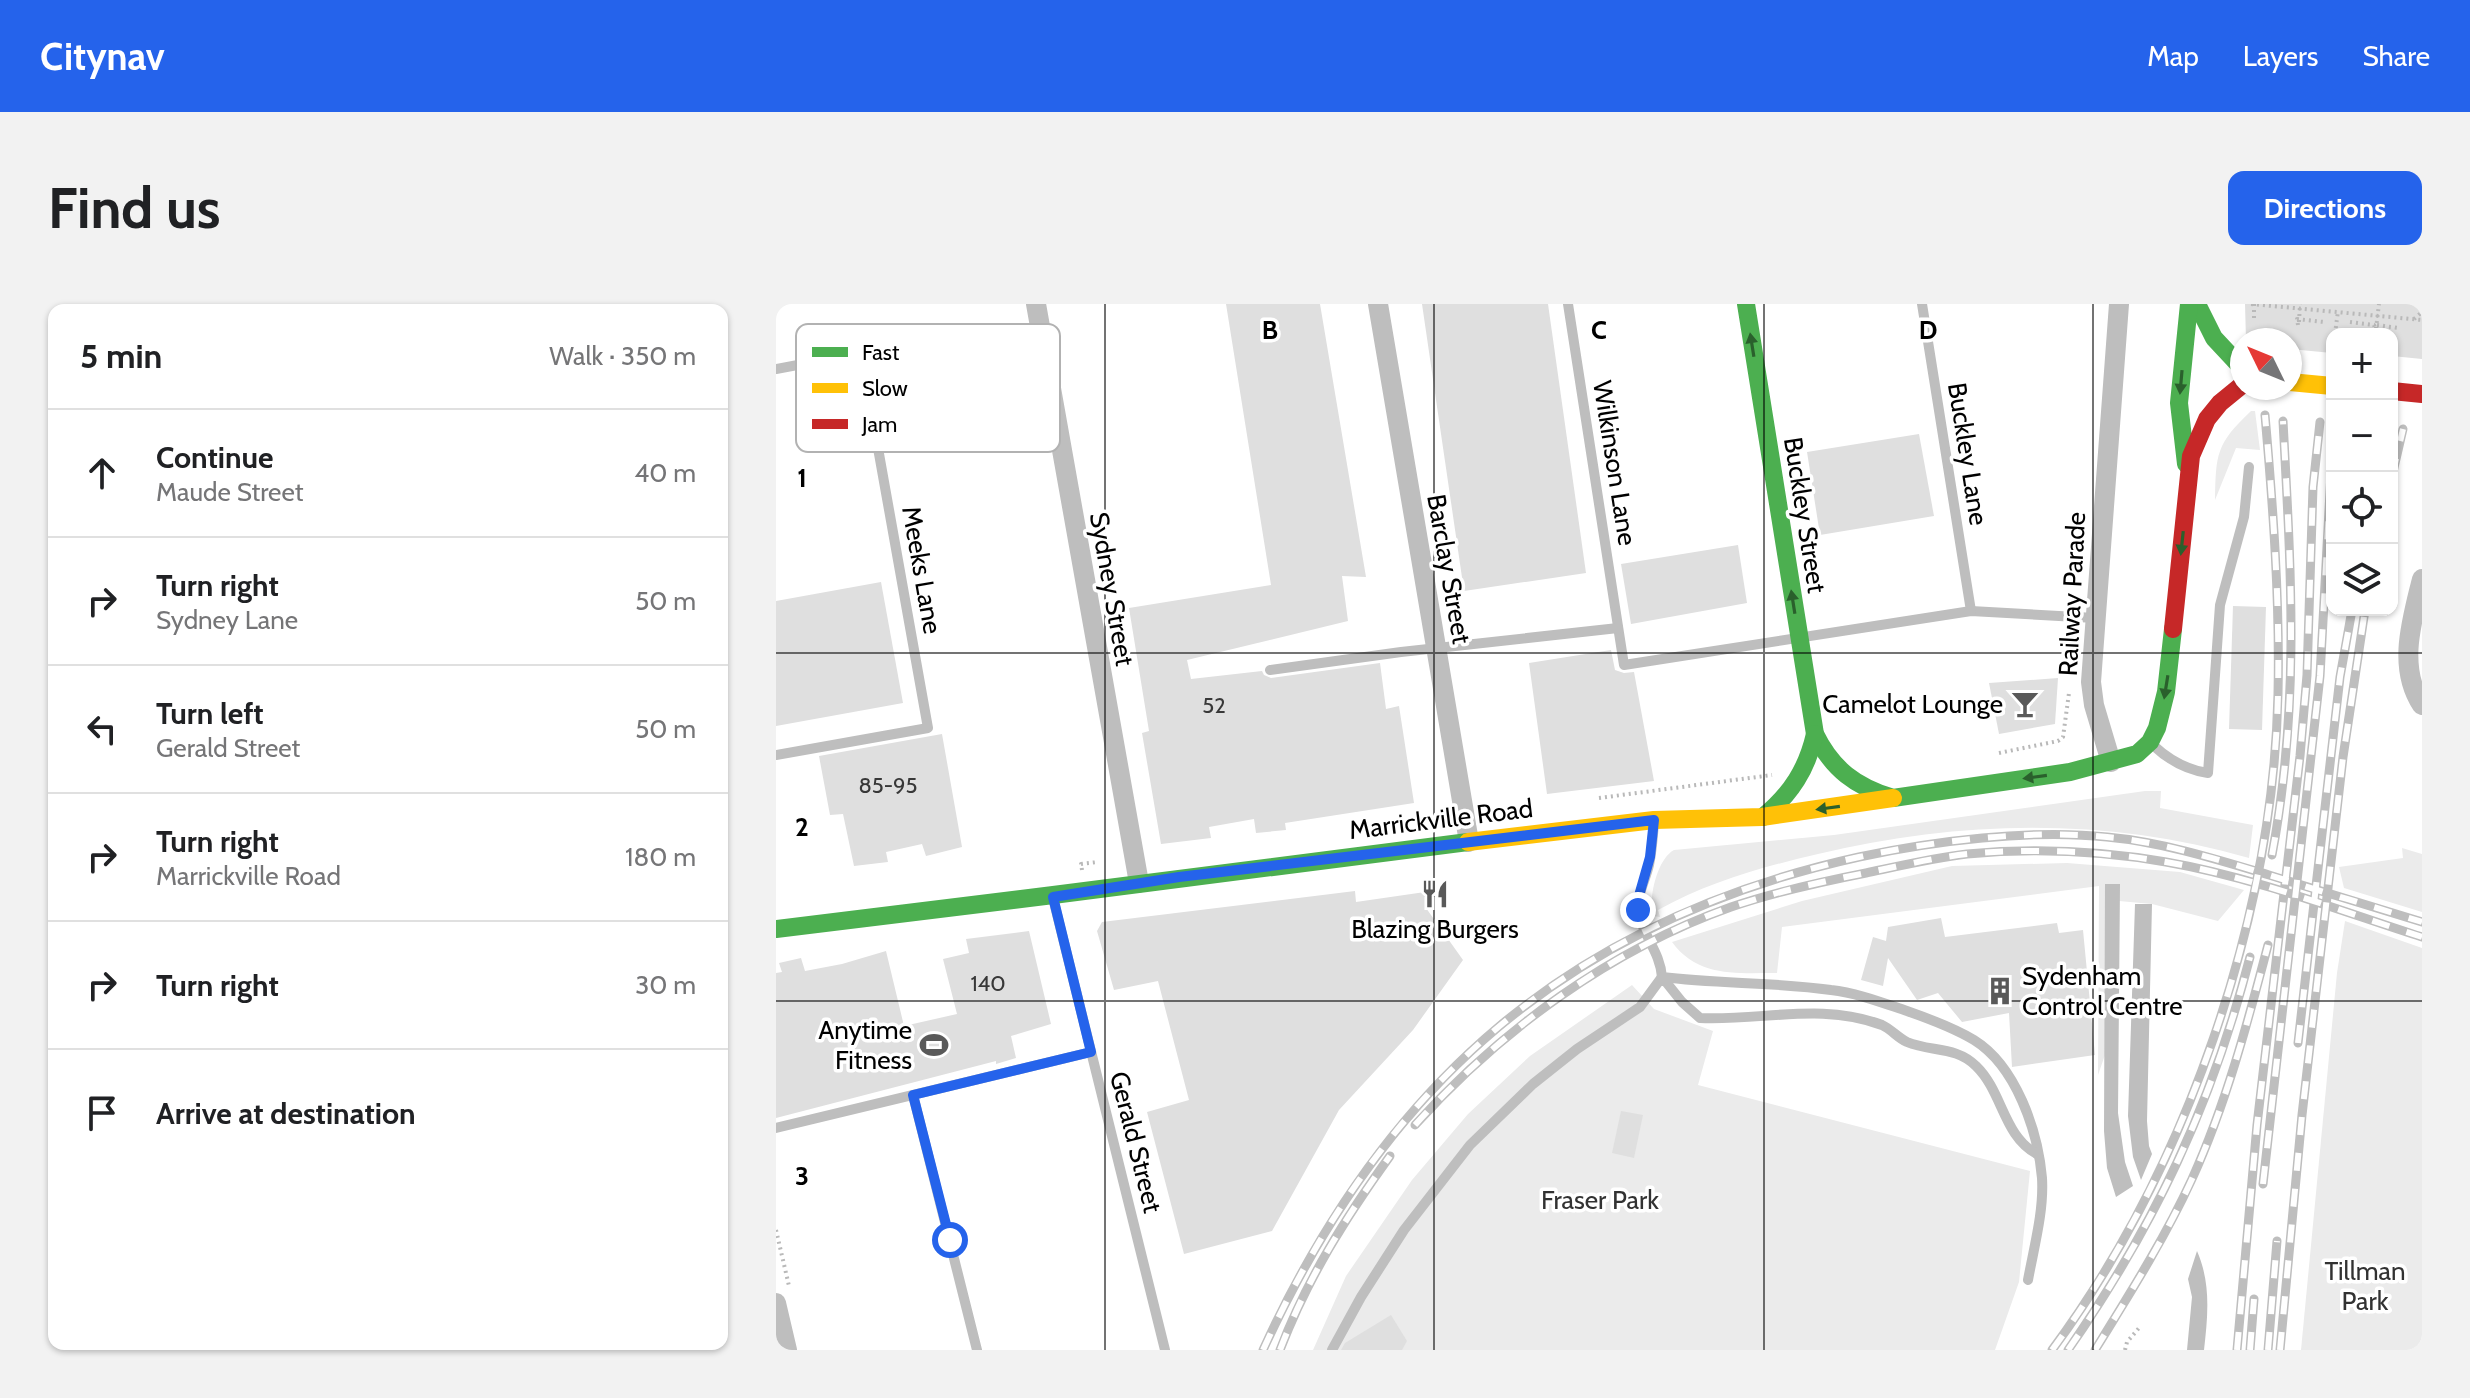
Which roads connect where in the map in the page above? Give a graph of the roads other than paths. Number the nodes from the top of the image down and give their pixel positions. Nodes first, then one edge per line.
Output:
1 (1036, 304) edge
2 (1378, 304) edge
3 (1568, 304) edge
4 (1746, 304) edge
5 (1922, 304) edge
6 (2119, 304) edge
7 (2189, 304) edge
8 (2197, 304) edge
9 (1040, 324) edge
10 (2230, 355) edge
11 (796, 365) edge
12 (776, 369) edge
13 (2302, 383) edge
14 (2326, 385) edge
15 (2398, 392) edge
16 (2422, 394) edge
17 (2230, 395) edge
18 (1060, 439) edge
19 (879, 452) edge
20 (2249, 467) dead end
21 (2188, 477) junction
22 (2422, 579) edge
23 (1971, 611) junction
24 (2095, 618) junction
25 (1618, 628) junction
26 (1798, 637) junction
27 (1436, 648) junction
28 (1270, 670) dead end
29 (2422, 705) edge
30 (1815, 734) junction
31 (2150, 742) junction
32 (776, 755) edge
33 (2111, 762) junction
34 (1893, 798) junction
35 (1762, 817) junction
36 (1654, 820) junction
37 (1469, 842) junction
38 (1139, 883) junction
39 (1053, 897) junction
40 (776, 929) edge
41 (1662, 977) junction
42 (1091, 1052) junction
43 (913, 1095) junction
44 (776, 1128) edge
45 (2037, 1154) junction
46 (2028, 1280) dead end
47 (776, 1303) edge
48 (787, 1350) edge
49 (977, 1350) edge
50 (1165, 1350) edge
51 (1332, 1350) edge

1 - 9 street, Sydney Street
2 - 27 street, Barclay Street
3 - 25 lane, Wilkinson Lane
26 -> 4 main road, Buckley Street
5 - 23 lane, Buckley Lane
6 - 24 street, Railway Parade
7 -> 21 main road
8 - 10 main road
11 - 12 lane, Meeks Lane
13 - 14 main road
15 - 16 main road
17 - 21 main road
18 - 38 street, Sydney Street
19 - 32 lane, Meeks Lane
20 - 31 lane
21 -> 31 main road
22 - 29 street
23 - 24 lane
23 - 26 lane
24 - 33 street, Railway Parade
25 - 26 lane, Wilkinson Lane
25 - 27 lane
26 - 30 main road, Buckley Street
27 - 28 lane
27 - 37 street, Barclay Street
30 - 34 main road, Buckley Street
30 - 35 main road, Buckley Street
31 - 33 main road
33 -> 34 main road, Marrickville Road
34 -> 35 main road, Marrickville Road
35 - 36 main road, Marrickville Road
36 - 37 main road, Marrickville Road
36 - 41 lane
37 - 38 main road, Marrickville Road
38 - 39 main road, Marrickville Road
39 - 40 main road, Marrickville Road
39 - 42 lane, Gerald Street
41 - 45 lane
41 - 45 lane
41 - 51 lane
42 - 43 lane
42 - 50 lane, Gerald Street
43 - 44 lane
43 - 49 lane
45 - 46 lane
47 - 48 street

